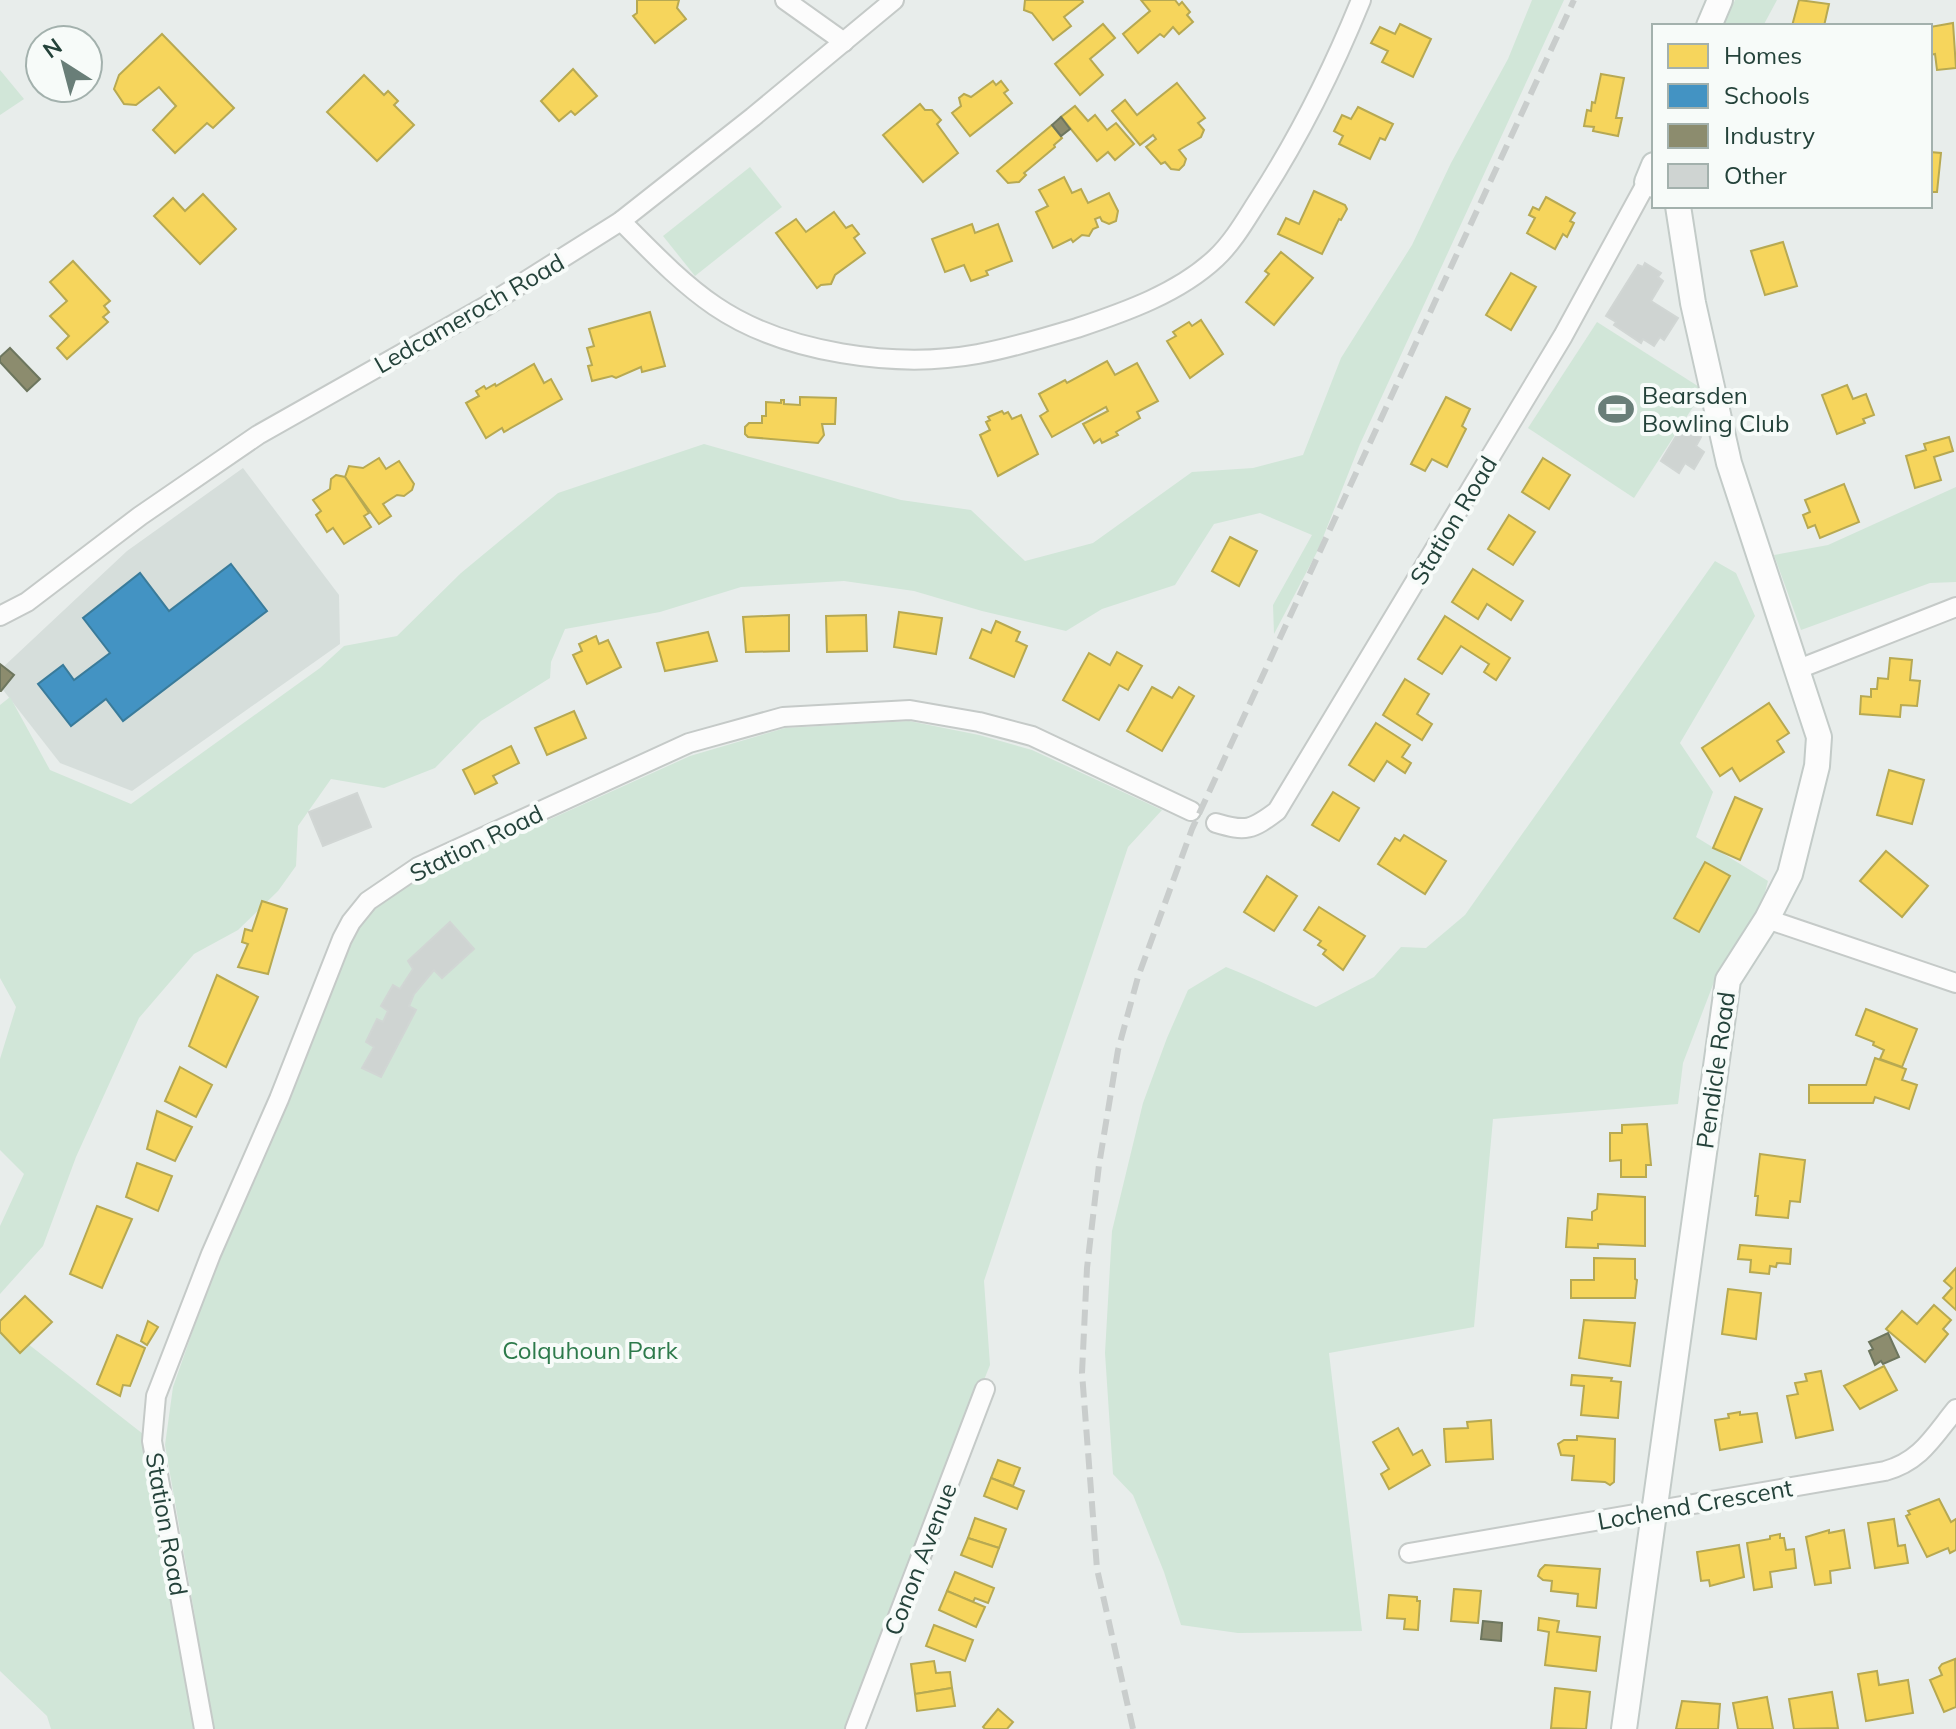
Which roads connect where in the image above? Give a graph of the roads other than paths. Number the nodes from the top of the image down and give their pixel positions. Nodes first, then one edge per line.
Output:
1 (785, 0) edge
2 (894, 0) edge
3 (1361, 0) edge
4 (1720, 0) edge
5 (1710, 24) edge
6 (844, 42) junction
7 (1652, 177) edge
8 (1678, 208) edge
9 (621, 221) junction
10 (1956, 607) edge
11 (0, 616) edge
12 (1796, 670) junction
13 (1191, 811) dead end
14 (1216, 823) dead end
15 (1767, 919) junction
16 (1956, 983) edge
17 (985, 1389) dead end
18 (1956, 1409) edge
19 (1656, 1511) junction
20 (1409, 1553) dead end
21 (860, 1727) edge
22 (204, 1729) edge
23 (1624, 1729) edge

1 - 6 street
2 - 6 street, Ledcameroch Road
3 - 9 street
4 - 5 street
6 - 9 street, Ledcameroch Road
7 - 14 street, Station Road
8 - 12 street, Pendicle Road
9 - 11 street, Ledcameroch Road
10 - 12 street
12 - 15 street, Pendicle Road
13 - 22 street, Station Road
15 - 16 street
15 - 19 street, Pendicle Road
17 - 21 street, Conon Avenue
18 - 19 street, Lochend Crescent
19 - 20 street, Lochend Crescent
19 - 23 street, Pendicle Road

